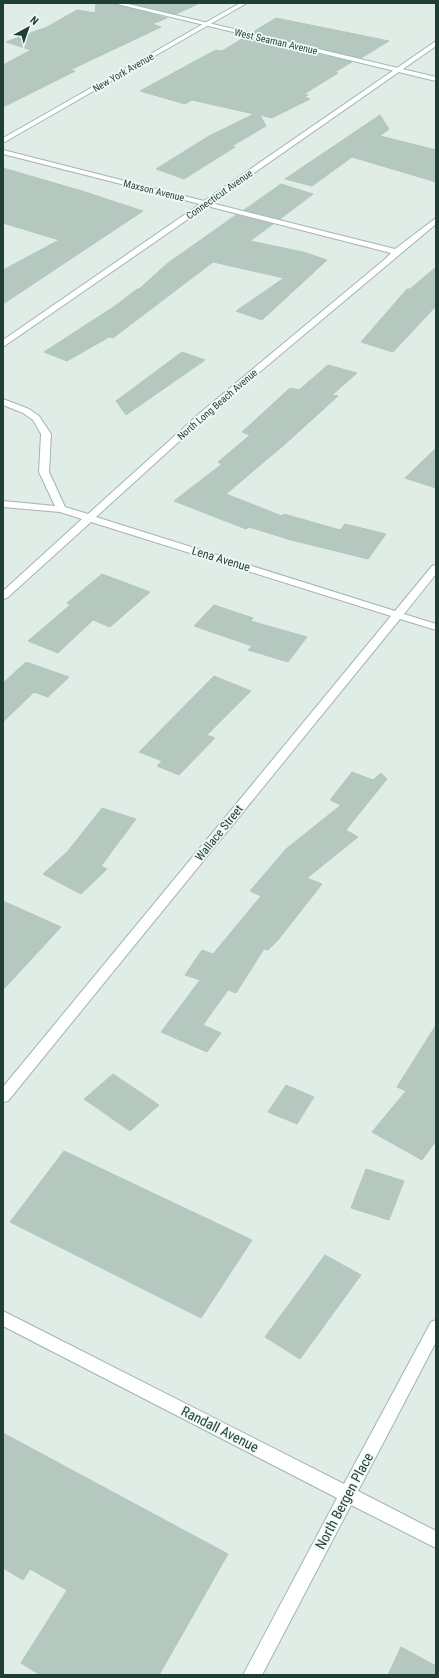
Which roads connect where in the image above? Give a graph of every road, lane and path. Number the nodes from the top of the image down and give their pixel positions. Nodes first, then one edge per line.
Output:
1 (116, 3) edge
2 (244, 3) edge
3 (206, 24) junction
4 (436, 44) edge
5 (398, 70) junction
6 (436, 79) edge
7 (3, 141) edge
8 (3, 152) edge
9 (206, 203) junction
10 (436, 220) edge
11 (398, 252) junction
12 (3, 344) edge
13 (3, 402) edge
14 (3, 504) edge
15 (61, 509) junction
16 (89, 518) junction
17 (436, 568) edge
18 (3, 596) edge
19 (398, 615) junction
20 (436, 627) edge
21 (3, 1097) edge
22 (3, 1318) edge
23 (436, 1328) edge
24 (348, 1494) junction
25 (436, 1540) edge
26 (252, 1675) edge

1 - 3 street, West Seaman Avenue
2 - 3 street, New York Avenue
3 - 5 street, West Seaman Avenue
3 - 7 street, New York Avenue
4 - 5 street, Connecticut Avenue
5 - 6 street, West Seaman Avenue
5 - 9 street, Connecticut Avenue
8 - 9 street, Maxson Avenue
9 - 11 street, Maxson Avenue
9 - 12 street, Connecticut Avenue
10 - 11 street, North Long Beach Avenue
11 - 16 street, North Long Beach Avenue
13 - 15 street
14 - 15 street, Lena Avenue
15 - 16 street, Lena Avenue
16 - 18 street, North Long Beach Avenue
16 - 19 street, Lena Avenue
17 - 19 street, Wallace Street
19 - 20 street, Lena Avenue
19 - 21 street, Wallace Street
22 - 24 street, Randall Avenue
23 - 24 street, North Bergen Place
24 - 25 street, Randall Avenue
24 - 26 street, North Bergen Place

